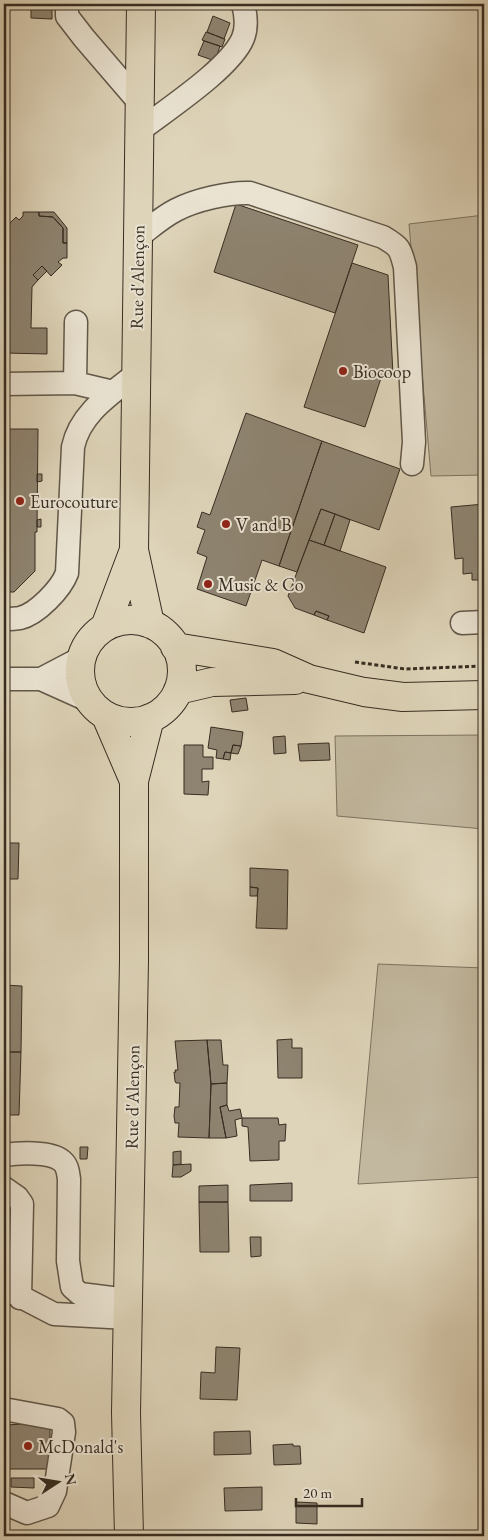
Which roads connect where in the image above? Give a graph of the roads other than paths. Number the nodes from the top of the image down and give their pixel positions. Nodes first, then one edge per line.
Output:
1 (141, 4) edge
2 (244, 4) edge
3 (76, 6) edge
4 (139, 102) junction
5 (139, 131) junction
6 (138, 237) junction
7 (76, 322) dead end
8 (136, 374) junction
9 (75, 383) junction
10 (4, 384) edge
11 (113, 392) junction
12 (412, 464) dead end
13 (134, 550) junction
14 (4, 619) edge
15 (484, 622) edge
16 (462, 623) dead end
17 (150, 624) junction
18 (105, 627) junction
19 (175, 647) junction
20 (82, 657) junction
21 (4, 679) edge
22 (42, 679) junction
23 (309, 680) junction
24 (178, 690) junction
25 (484, 695) edge
26 (98, 708) junction
27 (150, 718) junction
28 (134, 781) junction
29 (4, 1155) edge
30 (4, 1188) edge
31 (12, 1293) edge
32 (128, 1309) junction
33 (9, 1410) dead end
34 (126, 1413) junction
35 (4, 1503) edge
36 (112, 1536) edge
37 (129, 1536) edge

1 - 4 main road, Rue d'Alençon
2 - 5 street
3 - 4 street
4 - 5 main road, Rue d'Alençon
5 - 6 main road, Rue d'Alençon
6 - 8 main road, Rue d'Alençon
6 - 12 street
7 - 9 street
8 - 11 street
8 - 13 main road, Rue d'Alençon
9 - 10 street
9 - 11 street
11 - 14 street
13 - 17 main road, Rue d'Alençon
13 - 18 main road, Rue d'Alençon
15 - 16 street
17 - 18 main road
17 - 19 main road
18 - 20 main road
19 - 23 main road
19 - 24 main road
20 - 22 street
20 - 26 main road
21 - 22 street
22 - 26 street
23 - 24 main road
23 - 25 main road
24 - 27 main road
26 - 27 main road
26 - 28 main road, Rue d'Alençon
27 - 28 main road, Rue d'Alençon
28 - 32 main road, Rue d'Alençon
29 - 32 street
30 - 31 street
31 - 32 street
32 - 34 main road, Rue d'Alençon
33 - 35 street
34 - 36 main road, Rue d'Alençon
34 - 37 main road, Rue d'Alençon

